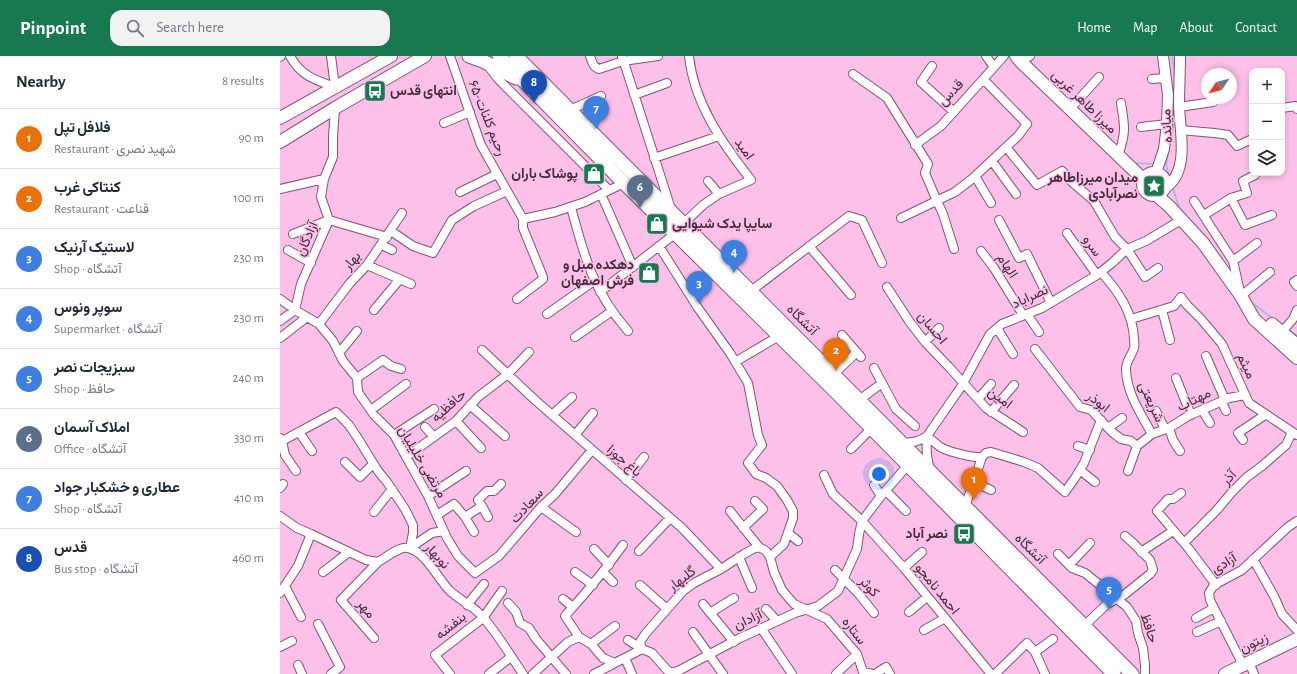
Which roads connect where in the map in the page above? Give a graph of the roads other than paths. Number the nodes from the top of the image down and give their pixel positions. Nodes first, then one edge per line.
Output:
1 (290, 56) edge
2 (331, 56) edge
3 (391, 56) edge
4 (425, 56) edge
5 (450, 56) edge
6 (469, 56) edge
7 (499, 56) edge
8 (516, 56) edge
9 (590, 56) edge
10 (658, 56) edge
11 (689, 56) edge
12 (986, 56) edge
13 (1004, 56) edge
14 (1163, 56) edge
15 (1180, 56) edge
16 (1023, 58) edge
17 (623, 59) edge
18 (485, 62) junction
19 (932, 66) dead end
20 (371, 67) junction
21 (994, 67) junction
22 (853, 74) dead end
23 (1099, 78) dead end
24 (1166, 78) junction
25 (1152, 79) dead end
26 (984, 80) junction
27 (380, 82) junction
28 (667, 83) dead end
29 (528, 85) junction
30 (335, 87) junction
31 (634, 95) junction
32 (601, 96) dead end
33 (1120, 104) dead end
34 (1201, 104) edge
35 (1179, 107) junction
36 (335, 108) junction
37 (1070, 108) junction
38 (1285, 108) edge
39 (1297, 109) edge
40 (570, 110) junction
41 (470, 112) junction
42 (954, 112) junction
43 (280, 118) edge
44 (444, 123) dead end
45 (1166, 124) junction
46 (1140, 127) dead end
47 (1181, 130) junction
48 (719, 136) junction
49 (1250, 140) edge
50 (280, 142) edge
51 (915, 145) junction
52 (1006, 147) junction
53 (1118, 156) junction
54 (654, 158) junction
55 (992, 161) junction
56 (497, 174) junction
57 (975, 176) junction
58 (1150, 176) junction
59 (1253, 176) edge
60 (324, 179) junction
61 (708, 181) dead end
62 (624, 183) junction
63 (1165, 188) junction
64 (280, 189) edge
65 (507, 191) junction
66 (460, 192) dead end
67 (605, 192) junction
68 (719, 194) junction
69 (1016, 194) dead end
70 (1231, 198) junction
71 (1194, 201) dead end
72 (937, 202) junction
73 (991, 203) dead end
74 (571, 207) junction
75 (672, 212) junction
76 (402, 213) dead end
77 (1204, 214) junction
78 (1272, 215) dead end
79 (901, 218) dead end
80 (523, 219) junction
81 (329, 220) junction
82 (999, 220) dead end
83 (1181, 220) junction
84 (680, 228) junction
85 (1067, 233) dead end
86 (293, 234) dead end
87 (389, 234) junction
88 (1257, 243) dead end
89 (382, 245) junction
90 (659, 246) junction
91 (809, 246) junction
92 (954, 249) dead end
93 (1127, 249) junction
94 (288, 250) dead end
95 (392, 250) dead end
96 (981, 251) dead end
97 (1233, 260) junction
98 (311, 263) junction
99 (882, 263) dead end
100 (367, 265) junction
101 (633, 267) junction
102 (1158, 268) dead end
103 (1270, 272) dead end
104 (1099, 273) junction
105 (400, 279) junction
106 (1297, 280) edge
107 (594, 281) junction
108 (411, 284) dead end
109 (887, 286) dead end
110 (1297, 286) edge
111 (751, 291) junction
112 (600, 292) junction
113 (851, 294) dead end
114 (1241, 296) junction
115 (280, 299) edge
116 (517, 299) dead end
117 (1051, 302) junction
118 (756, 305) junction
119 (295, 310) junction
120 (374, 310) dead end
121 (1162, 310) junction
122 (1297, 310) edge
123 (612, 311) junction
124 (547, 314) dead end
125 (1025, 314) junction
126 (308, 317) junction
127 (1131, 319) junction
128 (1295, 320) edge
129 (280, 321) edge
130 (319, 324) junction
131 (939, 328) dead end
132 (997, 328) junction
133 (357, 330) dead end
134 (628, 331) dead end
135 (1039, 332) dead end
136 (1281, 333) junction
137 (842, 335) dead end
138 (780, 336) junction
139 (575, 337) dead end
140 (280, 338) edge
141 (1170, 340) dead end
142 (925, 342) junction
143 (1297, 345) edge
144 (1035, 349) dead end
145 (482, 350) dead end
146 (528, 352) dead end
147 (339, 353) junction
148 (1013, 354) dead end
149 (1206, 356) dead end
150 (1297, 358) edge
151 (735, 362) junction
152 (874, 368) dead end
153 (401, 369) dead end
154 (508, 374) junction
155 (834, 374) junction
156 (357, 378) junction
157 (1176, 378) dead end
158 (963, 382) junction
159 (406, 384) dead end
160 (882, 384) junction
161 (991, 384) dead end
162 (1014, 385) dead end
163 (1245, 395) junction
164 (572, 397) dead end
165 (978, 399) junction
166 (859, 400) junction
167 (1223, 401) junction
168 (470, 405) junction
169 (434, 409) dead end
170 (370, 410) junction
171 (1202, 410) junction
172 (1156, 411) dead end
173 (1226, 411) dead end
174 (992, 412) junction
175 (593, 413) dead end
176 (552, 415) junction
177 (1191, 415) junction
178 (1265, 415) junction
179 (1122, 418) dead end
180 (1101, 420) junction
181 (456, 421) junction
182 (1210, 423) dead end
183 (915, 426) dead end
184 (425, 427) dead end
185 (872, 428) junction
186 (1108, 428) junction
187 (1167, 429) junction
188 (299, 432) junction
189 (1023, 432) dead end
190 (1152, 434) junction
191 (1296, 434) edge
192 (394, 435) junction
193 (575, 435) junction
194 (505, 436) dead end
195 (927, 436) junction
196 (434, 437) junction
197 (281, 440) edge
198 (1243, 440) dead end
199 (902, 443) junction
200 (1078, 446) dead end
201 (1137, 446) junction
202 (481, 448) dead end
203 (851, 449) dead end
204 (592, 450) junction
205 (1090, 450) junction
206 (312, 451) dead end
207 (1180, 451) dead end
208 (406, 457) junction
209 (644, 457) dead end
210 (982, 457) junction
211 (345, 462) dead end
212 (373, 464) junction
213 (908, 465) junction
214 (1080, 470) junction
215 (296, 471) dead end
216 (466, 471) dead end
217 (1128, 471) dead end
218 (931, 472) junction
219 (824, 475) dead end
220 (626, 480) junction
221 (974, 482) junction
222 (1095, 482) dead end
223 (501, 484) dead end
224 (874, 485) dead end
225 (392, 489) junction
226 (991, 490) dead end
227 (884, 493) junction
228 (1181, 493) dead end
229 (428, 496) junction
230 (755, 501) dead end
231 (482, 506) junction
232 (541, 507) junction
233 (965, 507) junction
234 (730, 511) dead end
235 (906, 511) dead end
236 (374, 512) dead end
237 (437, 515) junction
238 (280, 516) edge
239 (465, 517) junction
240 (488, 517) dead end
241 (670, 518) junction
242 (862, 521) junction
243 (1297, 521) edge
244 (743, 528) junction
245 (1172, 530) junction
246 (444, 531) junction
247 (474, 532) dead end
248 (576, 532) dead end
249 (788, 533) junction
250 (311, 534) junction
251 (1124, 536) dead end
252 (798, 541) dead end
253 (1090, 543) dead end
254 (1184, 543) junction
255 (623, 545) dead end
256 (410, 548) junction
257 (759, 548) junction
258 (594, 549) dead end
259 (348, 552) junction
260 (639, 552) dead end
261 (922, 552) dead end
262 (1141, 552) junction
263 (1058, 554) dead end
264 (739, 557) junction
265 (770, 557) junction
266 (1253, 559) junction
267 (378, 562) junction
268 (609, 565) junction
269 (1069, 565) junction
270 (904, 568) junction
271 (721, 569) junction
272 (835, 570) dead end
273 (323, 572) dead end
274 (575, 572) dead end
275 (603, 572) junction
276 (475, 573) joint
277 (844, 579) junction
278 (613, 582) dead end
279 (484, 584) dead end
280 (593, 585) junction
281 (640, 585) dead end
282 (1216, 585) junction
283 (752, 588) dead end
284 (282, 590) edge
285 (502, 591) dead end
286 (927, 597) junction
287 (734, 598) dead end
288 (563, 599) dead end
289 (1117, 599) junction
290 (508, 603) dead end
291 (467, 604) junction
292 (703, 604) dead end
293 (573, 607) junction
294 (1214, 608) junction
295 (667, 609) junction
296 (766, 609) dead end
297 (807, 609) junction
298 (909, 612) dead end
299 (710, 613) junction
300 (874, 613) dead end
301 (301, 617) dead end
302 (483, 618) junction
303 (944, 618) junction
304 (1196, 618) dead end
305 (776, 621) junction
306 (1221, 621) junction
307 (318, 624) dead end
308 (615, 626) dead end
309 (1084, 626) junction
310 (762, 628) junction
311 (924, 630) dead end
312 (1297, 630) edge
313 (694, 632) dead end
314 (1197, 632) dead end
315 (579, 637) junction
316 (374, 638) dead end
317 (1297, 639) edge
318 (292, 640) dead end
319 (628, 640) dead end
320 (1053, 640) dead end
321 (734, 642) junction
322 (591, 644) junction
323 (280, 647) edge
324 (642, 649) junction
325 (1034, 652) junction
326 (710, 654) junction
327 (857, 654) junction
328 (511, 656) junction
329 (552, 657) junction
330 (625, 658) junction
331 (615, 663) junction
332 (1246, 663) junction
333 (298, 664) dead end
334 (864, 673) edge
335 (302, 674) edge
336 (331, 674) edge
337 (450, 674) edge
338 (489, 674) edge
339 (523, 674) edge
340 (533, 674) edge
341 (566, 674) edge
342 (594, 674) edge
343 (632, 674) edge
344 (672, 674) edge
345 (723, 674) edge
346 (792, 674) edge
347 (836, 674) edge
348 (874, 674) edge
349 (890, 674) edge
350 (991, 674) edge
351 (995, 674) edge
352 (1045, 674) edge
353 (1114, 674) edge
354 (1132, 674) edge
355 (1145, 674) edge
356 (1225, 674) edge
357 (1254, 674) edge

1 - 30 street
2 - 30 street
3 - 20 main road
4 - 27 main road
5 - 41 street, ۶۵-رحیم کلنات
6 - 18 main road
7 - 29 main road, آتشگاه
8 - 40 main road, آتشگاه
9 - 17 street
10 - 17 street
11 - 48 street, امید
12 - 21 street
13 - 21 street, قدس
14 - 24 street
15 - 35 street, میانده
16 - 37 main road, میرزا طاهر غربی
17 - 31 street
18 - 29 main road
18 - 67 street
19 - 42 street
20 - 27 main road
20 - 30 main road
21 - 26 street, قدس
22 - 51 street
23 - 37 street
24 - 25 street
24 - 45 street
26 - 42 street, قدس
26 - 52 street
27 - 36 main road
28 - 31 street
29 - 62 main road, آتشگاه
30 - 43 main road
31 - 54 street
32 - 40 street
33 - 53 street
34 - 35 street
35 - 47 street, میانده
36 - 50 main road
36 - 60 street, آزادگان
37 - 53 main road, میرزا طاهر غربی
38 - 39 street
40 - 75 main road, آتشگاه
41 - 44 street
41 - 56 street, ۶۵-رحیم کلنات
42 - 51 street, قدس
45 - 46 street
45 - 58 street
47 - 49 street
47 - 63 street, میانده
48 - 54 street
48 - 68 street, امید
51 - 72 street
52 - 55 street
52 - 93 street
53 - 58 main road, میرزا طاهر غربی
54 - 75 street
55 - 57 street
55 - 69 street
56 - 65 street, ۶۵-رحیم کلنات
56 - 66 street
57 - 72 street
57 - 73 street
58 - 63 main road
58 - 63 main road
59 - 70 street
60 - 64 street
60 - 81 street, آزادگان
61 - 68 street
62 - 67 street
62 - 84 main road, آتشگاه
63 - 83 main road
65 - 80 street, ۶۵-رحیم کلنات
65 - 87 street
67 - 74 street
67 - 101 street
68 - 84 street, امید
70 - 77 street
70 - 78 street
71 - 77 street
72 - 79 street
72 - 92 street
74 - 80 street
74 - 107 street
75 - 84 main road, آتشگاه
76 - 87 street, بهار
77 - 97 street
80 - 116 street, ۶۵-رحیم کلنات
81 - 86 street
81 - 87 street
81 - 98 street, آزادگان
82 - 117 street
83 - 93 street, نصراباد
83 - 114 main road
84 - 90 street, امید
84 - 111 main road, آتشگاه
84 - 118 main road, آتشگاه
85 - 104 street, سرو
87 - 89 street, بهار
88 - 97 street
89 - 95 street
89 - 100 street, بهار
90 - 101 street, امید
90 - 151 street
91 - 99 street
91 - 111 street
91 - 113 street
93 - 102 street
93 - 104 street, نصراباد
94 - 98 street
96 - 125 street, الهام
97 - 114 street
98 - 119 street, آزادگان
100 - 105 street
100 - 130 street, بهار
101 - 112 street, امید
103 - 114 street
104 - 117 street, نصراباد
104 - 127 street, شریعتی
105 - 108 street
105 - 120 street
106 - 110 street
107 - 112 street
107 - 124 street
109 - 142 street, احسان
111 - 118 main road, آتشگاه
112 - 123 street
114 - 136 main road
114 - 150 main road
115 - 119 street, مرتضی خلیلیان
117 - 125 street, نصراباد
118 - 138 main road, آتشگاه
118 - 155 main road, آتشگاه
119 - 126 street, مرتضی خلیلیان
119 - 129 street
121 - 127 street
121 - 141 street
121 - 163 street, میثم
122 - 128 street
123 - 134 street
123 - 139 street
125 - 132 street, نصراباد
125 - 135 street, الهام
126 - 130 street, مرتضی خلیلیان
126 - 140 street
127 - 190 street, شریعتی
128 - 136 street
130 - 147 street, مرتضی خلیلیان
131 - 142 street
132 - 148 street
132 - 158 street, نصراباد
133 - 147 street
136 - 143 main road
137 - 155 street
138 - 151 street
138 - 185 main road, آتشگاه
142 - 158 street, احسان
144 - 180 street, ابوذر
145 - 154 street, باغ جوزا
146 - 154 street, حافظیه
147 - 156 street, مرتضی خلیلیان
149 - 167 street
151 - 249 street
152 - 160 street
153 - 156 street
154 - 168 street, حافظیه
154 - 176 street, باغ جوزا
155 - 166 main road, آتشگاه
156 - 170 street, مرتضی خلیلیان
157 - 177 street
158 - 165 street, امین
158 - 195 street, نصراباد
159 - 170 street
160 - 166 street
160 - 183 street
161 - 165 street
162 - 174 street
163 - 167 street, مهتاب
163 - 178 street, میثم
164 - 176 street
165 - 174 street, امین
166 - 199 main road, آتشگاه
167 - 171 street, مهتاب
167 - 173 street
168 - 181 street, حافظیه
168 - 194 street
169 - 192 street
170 - 192 street, مرتضی خلیلیان
171 - 177 street, مهتاب
171 - 182 street
172 - 187 street
174 - 189 street, امین
175 - 193 street
176 - 193 street, باغ جوزا
177 - 187 street, مهتاب
178 - 191 street, میثم
178 - 198 street
179 - 186 street
180 - 186 street, ابوذر
180 - 205 street
181 - 196 street, حافظیه
181 - 202 street
184 - 196 street
185 - 203 street
185 - 213 main road, آتشگاه
186 - 201 street, ابوذر
187 - 190 street, مهتاب
187 - 207 street
188 - 197 street
188 - 206 street
188 - 212 street
190 - 201 street, مهتاب
191 - 254 street, آذر
192 - 208 street, مرتضی خلیلیان
193 - 204 street, باغ جوزا
195 - 199 street
195 - 210 street
195 - 218 street
196 - 208 street, حافظیه
197 - 215 street
199 - 218 main road, آتشگاه
200 - 205 street
201 - 217 street
204 - 220 street, باغ جوزا
204 - 232 street, سعادت
205 - 214 street
208 - 229 street, مرتضی خلیلیان
209 - 220 street
210 - 214 street
210 - 221 street
211 - 212 street
212 - 225 street
213 - 227 street, آزادان
213 - 353 main road, آتشگاه
214 - 222 street
216 - 229 street
218 - 233 main road, آتشگاه
219 - 242 street
220 - 241 street, باغ جوزا
221 - 226 street
221 - 233 street
223 - 231 street
224 - 227 street
225 - 236 street
225 - 256 street
227 - 235 street
227 - 242 street, آزادان
228 - 245 street
229 - 237 street, مرتضی خلیلیان
230 - 244 street
231 - 239 street
231 - 240 street
232 - 248 street
232 - 276 street, سعادت
233 - 309 main road, آتشگاه
234 - 244 street
237 - 239 street
237 - 246 street, مرتضی خلیلیان
238 - 250 street
239 - 247 street
241 - 260 street
241 - 271 street, باغ جوزا
242 - 270 street, احمد نامجو
242 - 277 street, آزادان
243 - 266 street, آزادی
244 - 257 street
245 - 254 street
245 - 262 street
246 - 256 street
246 - 276 street, مرتضی خلیلیان
249 - 252 street
249 - 265 street
250 - 259 street
250 - 284 street
251 - 262 street
253 - 269 street
254 - 282 street
255 - 268 street
256 - 267 street, نوبهار
256 - 291 street, نوبهار
257 - 264 street, گلبهار
257 - 265 street
258 - 268 street
259 - 267 street
259 - 273 street
261 - 270 street
262 - 289 street
263 - 269 street, حافظ
264 - 271 street, گلبهار
264 - 283 street
265 - 297 street
266 - 282 street, آزادی
266 - 312 street
267 - 316 street, مهر
268 - 275 street
269 - 289 street, حافظ
270 - 286 street, احمد نامجو
271 - 295 street, گلبهار
272 - 277 street, کوثر
274 - 280 street
275 - 278 street
275 - 280 street
277 - 297 street, آزادان
277 - 300 street, کوثر
279 - 291 street
280 - 293 street
281 - 295 street
282 - 294 street, آزادی
284 - 301 street
285 - 302 street
286 - 298 street
286 - 303 street, احمد نامجو
287 - 299 street
288 - 293 street
289 - 309 street
289 - 355 street, حافظ
290 - 329 street
291 - 302 street, نوبهار
292 - 299 street
293 - 315 street
294 - 304 street
294 - 306 street, آزادی
295 - 324 street, گلبهار
296 - 305 street
297 - 305 street, آزادان
297 - 327 street, ستاره
299 - 321 street
302 - 328 street, نوبهار
302 - 337 street, بنفشه
303 - 311 street
303 - 350 street, احمد نامجو
305 - 310 street, آزادان
306 - 314 street
306 - 332 street, آزادی
307 - 336 street
308 - 322 street
309 - 354 main road, آتشگاه
310 - 321 street, آزادان
310 - 346 street
313 - 326 street
315 - 322 street
315 - 329 street
317 - 332 main road, زیتون
318 - 323 street
319 - 324 street, آزادان
320 - 325 street
321 - 326 street, آزادان
322 - 331 street
324 - 330 street
324 - 344 street, آزادان
325 - 351 street
325 - 352 street
326 - 344 street, آزادان
326 - 345 street
327 - 334 street, ستاره
327 - 347 street
328 - 338 street
328 - 339 street, نوبهار
329 - 340 street
329 - 341 street
330 - 331 street
330 - 343 street
331 - 342 street
332 - 356 main road, زیتون
332 - 357 street, آزادی
333 - 335 street
334 - 348 street, ستاره
348 - 349 street, ستاره

